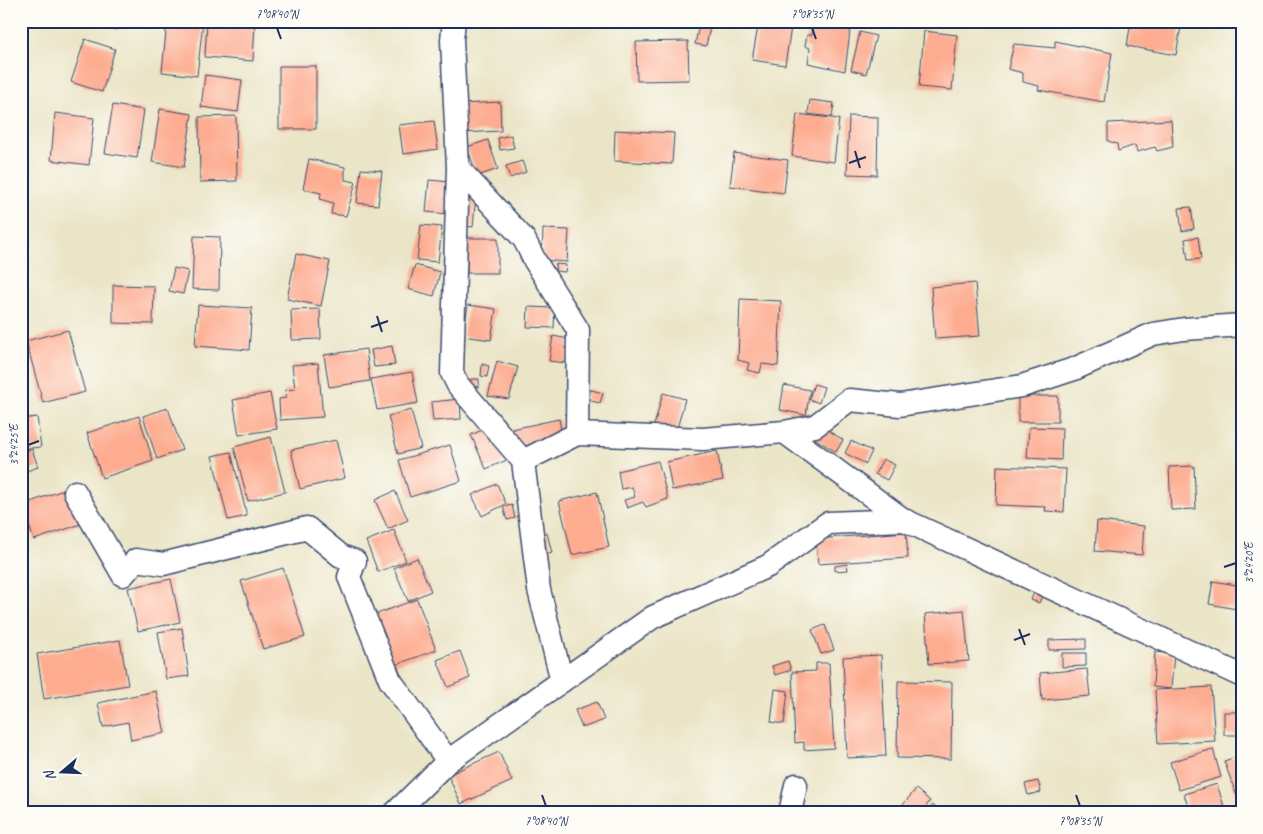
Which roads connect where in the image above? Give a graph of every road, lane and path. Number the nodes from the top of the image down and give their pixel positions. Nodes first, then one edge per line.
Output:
1 (454, 21) edge
2 (458, 168) junction
3 (1242, 326) edge
4 (784, 432) junction
5 (576, 434) junction
6 (523, 461) junction
7 (75, 492) dead end
8 (904, 520) junction
9 (1242, 676) edge
10 (562, 681) junction
11 (448, 761) junction
12 (796, 785) dead end
13 (395, 813) edge
14 (790, 813) edge

1 - 2 street
2 - 5 street
2 - 6 street
3 - 4 street
4 - 5 street
4 - 8 street
5 - 6 street
6 - 10 street
7 - 11 street
8 - 9 street
8 - 10 street
10 - 11 street
11 - 13 street
12 - 14 street

